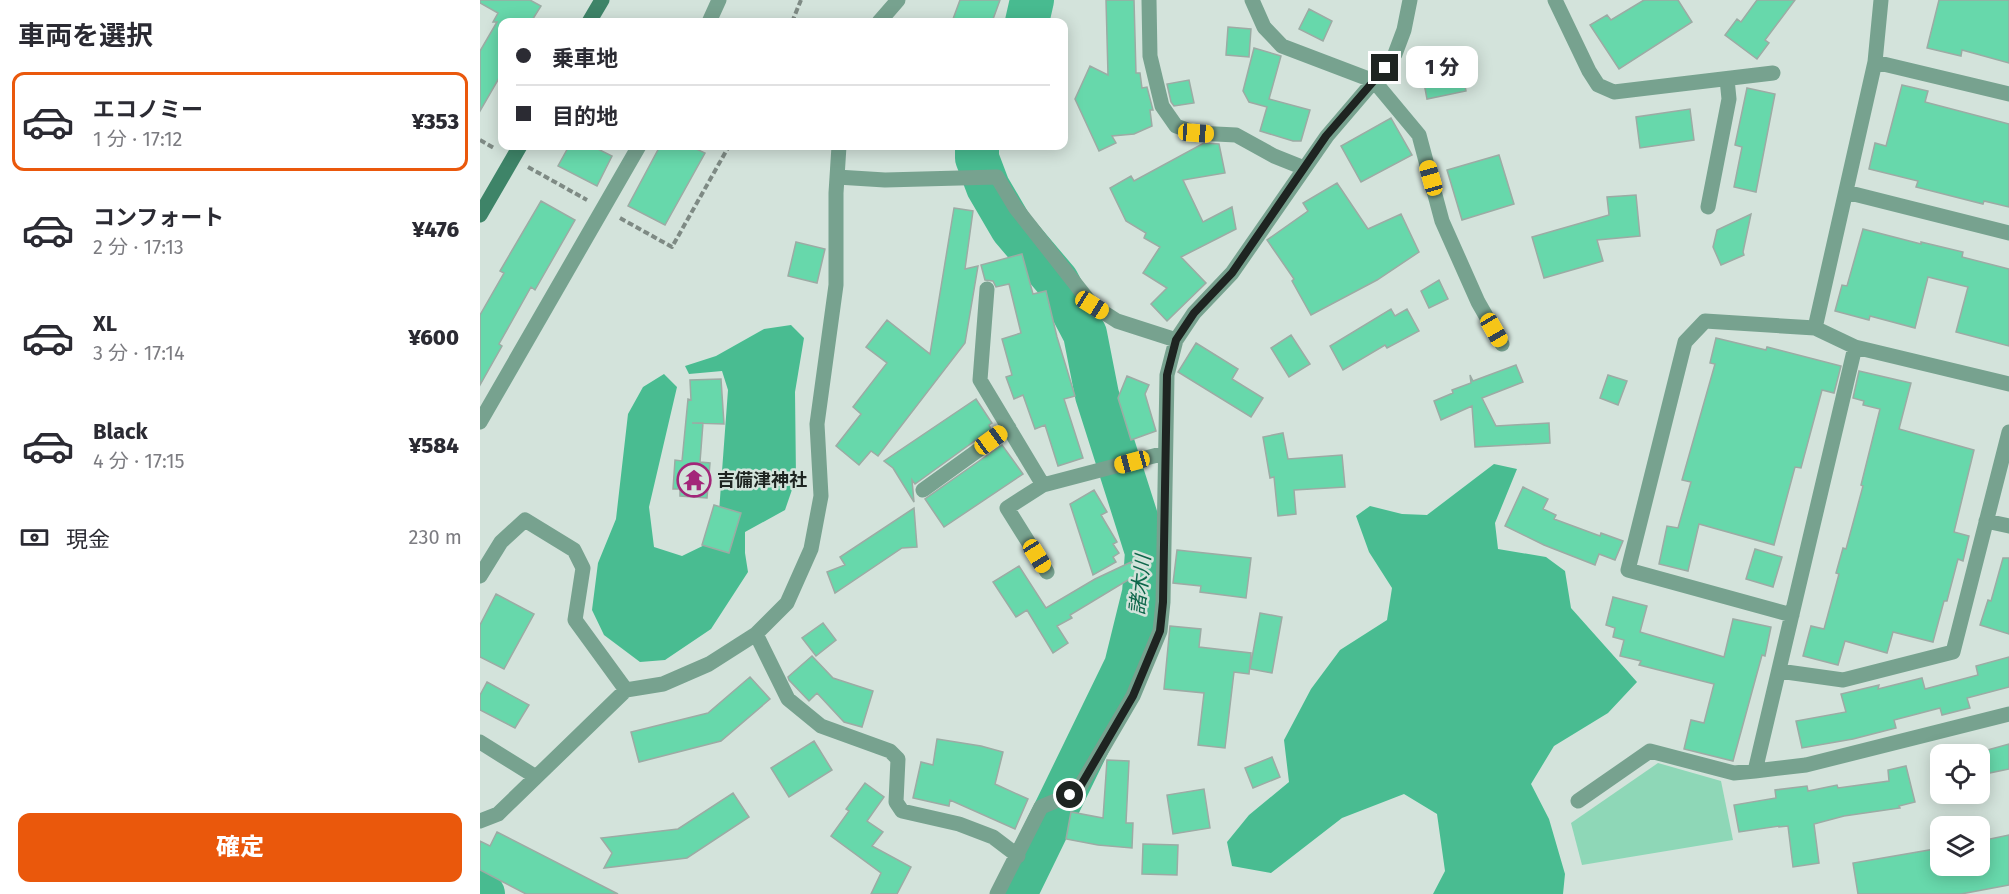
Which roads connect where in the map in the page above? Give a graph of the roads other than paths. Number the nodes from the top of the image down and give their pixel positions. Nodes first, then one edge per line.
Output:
1 (602, 0) edge
2 (719, 0) edge
3 (898, 0) edge
4 (1149, 0) edge
5 (1252, 0) edge
6 (1410, 0) edge
7 (1881, 0) edge
8 (1560, 2) edge
9 (591, 18) edge
10 (711, 18) edge
11 (882, 18) edge
12 (1875, 62) junction
13 (1773, 73) dead end
14 (1727, 79) junction
15 (1374, 81) junction
16 (2009, 94) edge
17 (518, 150) edge
18 (637, 150) edge
19 (839, 150) edge
20 (1304, 168) junction
21 (837, 177) junction
22 (1846, 192) junction
23 (1708, 207) dead end
24 (480, 215) edge
25 (2009, 232) edge
26 (987, 289) dead end
27 (1815, 328) junction
28 (1176, 340) junction
29 (1502, 344) dead end
30 (1855, 347) junction
31 (2009, 384) edge
32 (480, 423) edge
33 (1008, 428) junction
34 (2009, 432) edge
35 (1165, 453) junction
36 (1042, 485) junction
37 (923, 490) dead end
38 (1986, 521) junction
39 (2009, 526) edge
40 (1047, 572) dead end
41 (480, 576) edge
42 (1792, 615) junction
43 (756, 634) junction
44 (1779, 671) junction
45 (626, 690) junction
46 (2009, 714) edge
47 (480, 742) edge
48 (1755, 771) junction
49 (536, 777) junction
50 (1578, 801) dead end
51 (480, 820) edge
52 (1018, 856) junction
53 (996, 894) edge

1 - 9 street
2 - 10 street
3 - 11 street
4 - 20 street
5 - 15 street
6 - 15 street
7 - 12 street
8 - 14 street
12 - 16 street
12 - 22 street
13 - 14 street
14 - 23 street
15 - 20 street
15 - 29 street
17 - 24 street
18 - 32 street
19 - 21 street
20 - 28 street
21 - 28 street
21 - 43 street
22 - 25 street
22 - 27 street
26 - 33 street
27 - 30 street
27 - 42 street
28 - 35 street
30 - 31 street
30 - 42 street
33 - 36 street
33 - 37 street
34 - 38 street
35 - 36 street
35 - 52 street
36 - 40 street
38 - 39 street
38 - 44 street
41 - 45 street
42 - 44 street
43 - 45 street
43 - 52 street
44 - 48 street
45 - 49 street
46 - 48 street
47 - 49 street
48 - 50 street
49 - 51 street
52 - 53 street

